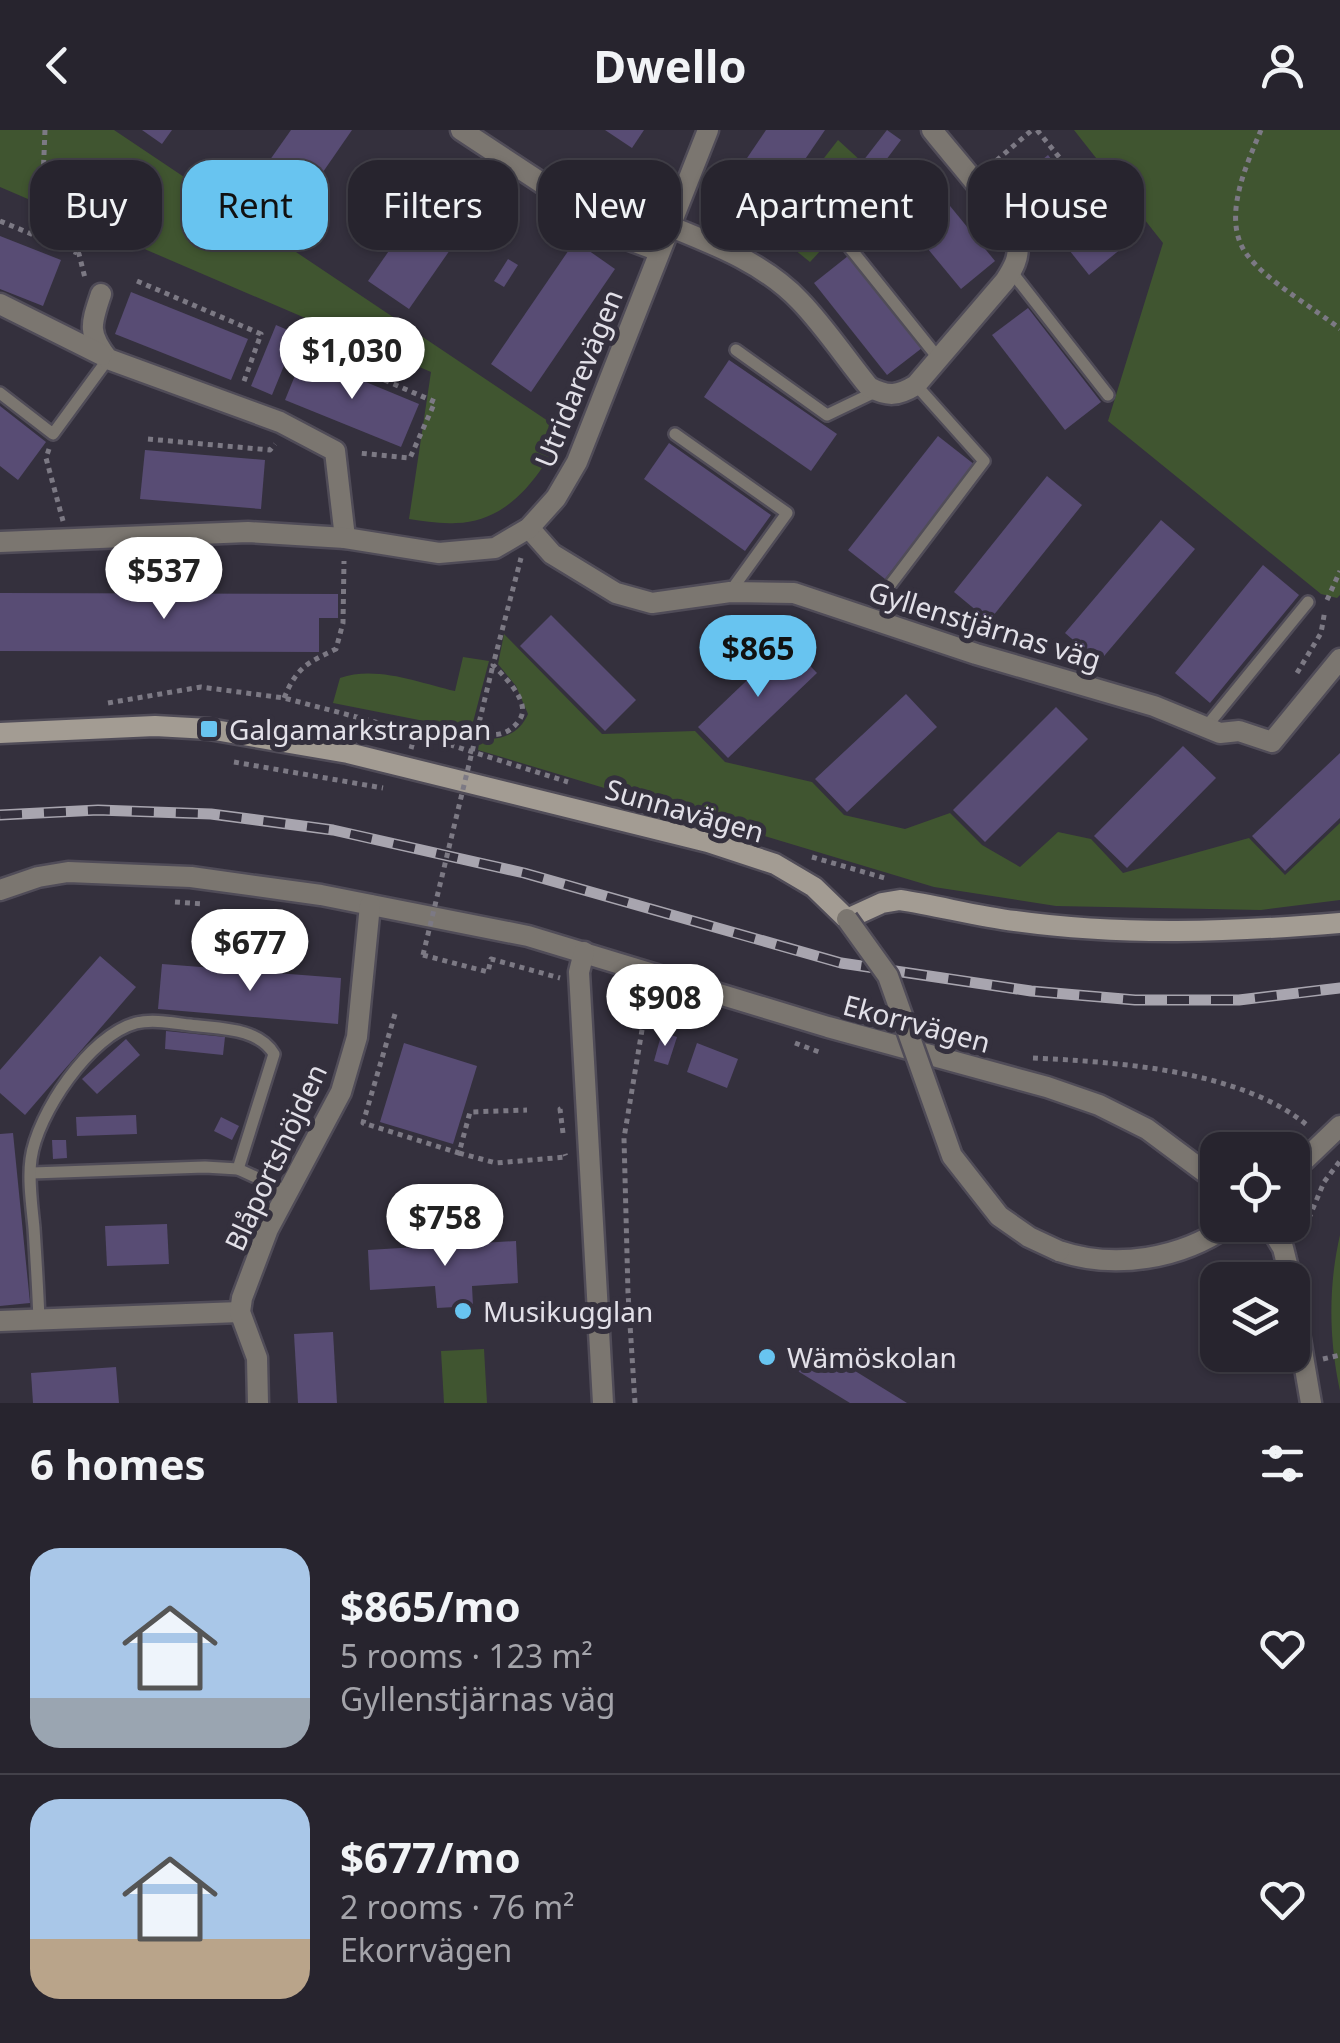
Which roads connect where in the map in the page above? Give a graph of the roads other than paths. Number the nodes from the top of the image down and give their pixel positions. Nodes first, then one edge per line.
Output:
1 (461, 130) edge
2 (708, 130) edge
3 (932, 130) edge
4 (681, 198) edge
5 (681, 231) edge
6 (852, 250) edge
7 (658, 252) joint
8 (1011, 271) junction
9 (101, 294) road end
10 (0, 304) edge
11 (736, 350) dead end
12 (108, 358) junction
13 (938, 359) junction
14 (916, 385) junction
15 (876, 391) junction
16 (0, 393) edge
17 (1108, 395) dead end
18 (675, 434) dead end
19 (529, 528) junction
20 (346, 538) junction
21 (0, 542) edge
22 (892, 584) dead end
23 (730, 592) junction
24 (1308, 602) dead end
25 (1340, 659) edge
26 (1206, 727) junction
27 (0, 733) edge
28 (0, 890) edge
29 (370, 905) junction
30 (847, 918) junction
31 (1340, 923) edge
32 (584, 952) junction
33 (1340, 1126) edge
34 (1310, 1155) edge
35 (238, 1169) junction
36 (1200, 1169) edge
37 (32, 1173) junction
38 (288, 1192) junction
39 (1200, 1239) edge
40 (240, 1312) junction
41 (0, 1320) edge
42 (38, 1321) junction
43 (1306, 1372) edge
44 (258, 1403) edge
45 (603, 1403) edge
46 (1311, 1403) edge

1 - 7 street
2 - 4 street, Utridarevägen
3 - 8 street
5 - 15 street
6 - 13 lane
7 - 19 street, Utridarevägen
8 - 13 street
8 - 17 lane
9 - 12 street
10 - 12 street
11 - 15 lane
12 - 16 lane
12 - 20 street
13 - 14 street
14 - 15 street
14 - 22 lane
18 - 23 lane
19 - 20 street
19 - 23 street, Gyllenstjärnas väg
20 - 21 street
23 - 26 street, Gyllenstjärnas väg
24 - 26 lane
25 - 26 street, Gyllenstjärnas väg
27 - 30 main road, Sunnavägen
28 - 29 street, Ekorrvägen
29 - 32 street, Ekorrvägen
29 - 38 street, Blåportshöjden
30 - 31 main road
30 - 39 street, bridge
32 - 36 street, Ekorrvägen
32 - 45 street
33 - 34 street
35 - 37 lane
35 - 37 lane
35 - 38 lane
37 - 42 lane
38 - 40 street, Blåportshöjden
40 - 42 street
40 - 44 street
41 - 42 street
43 - 46 street

